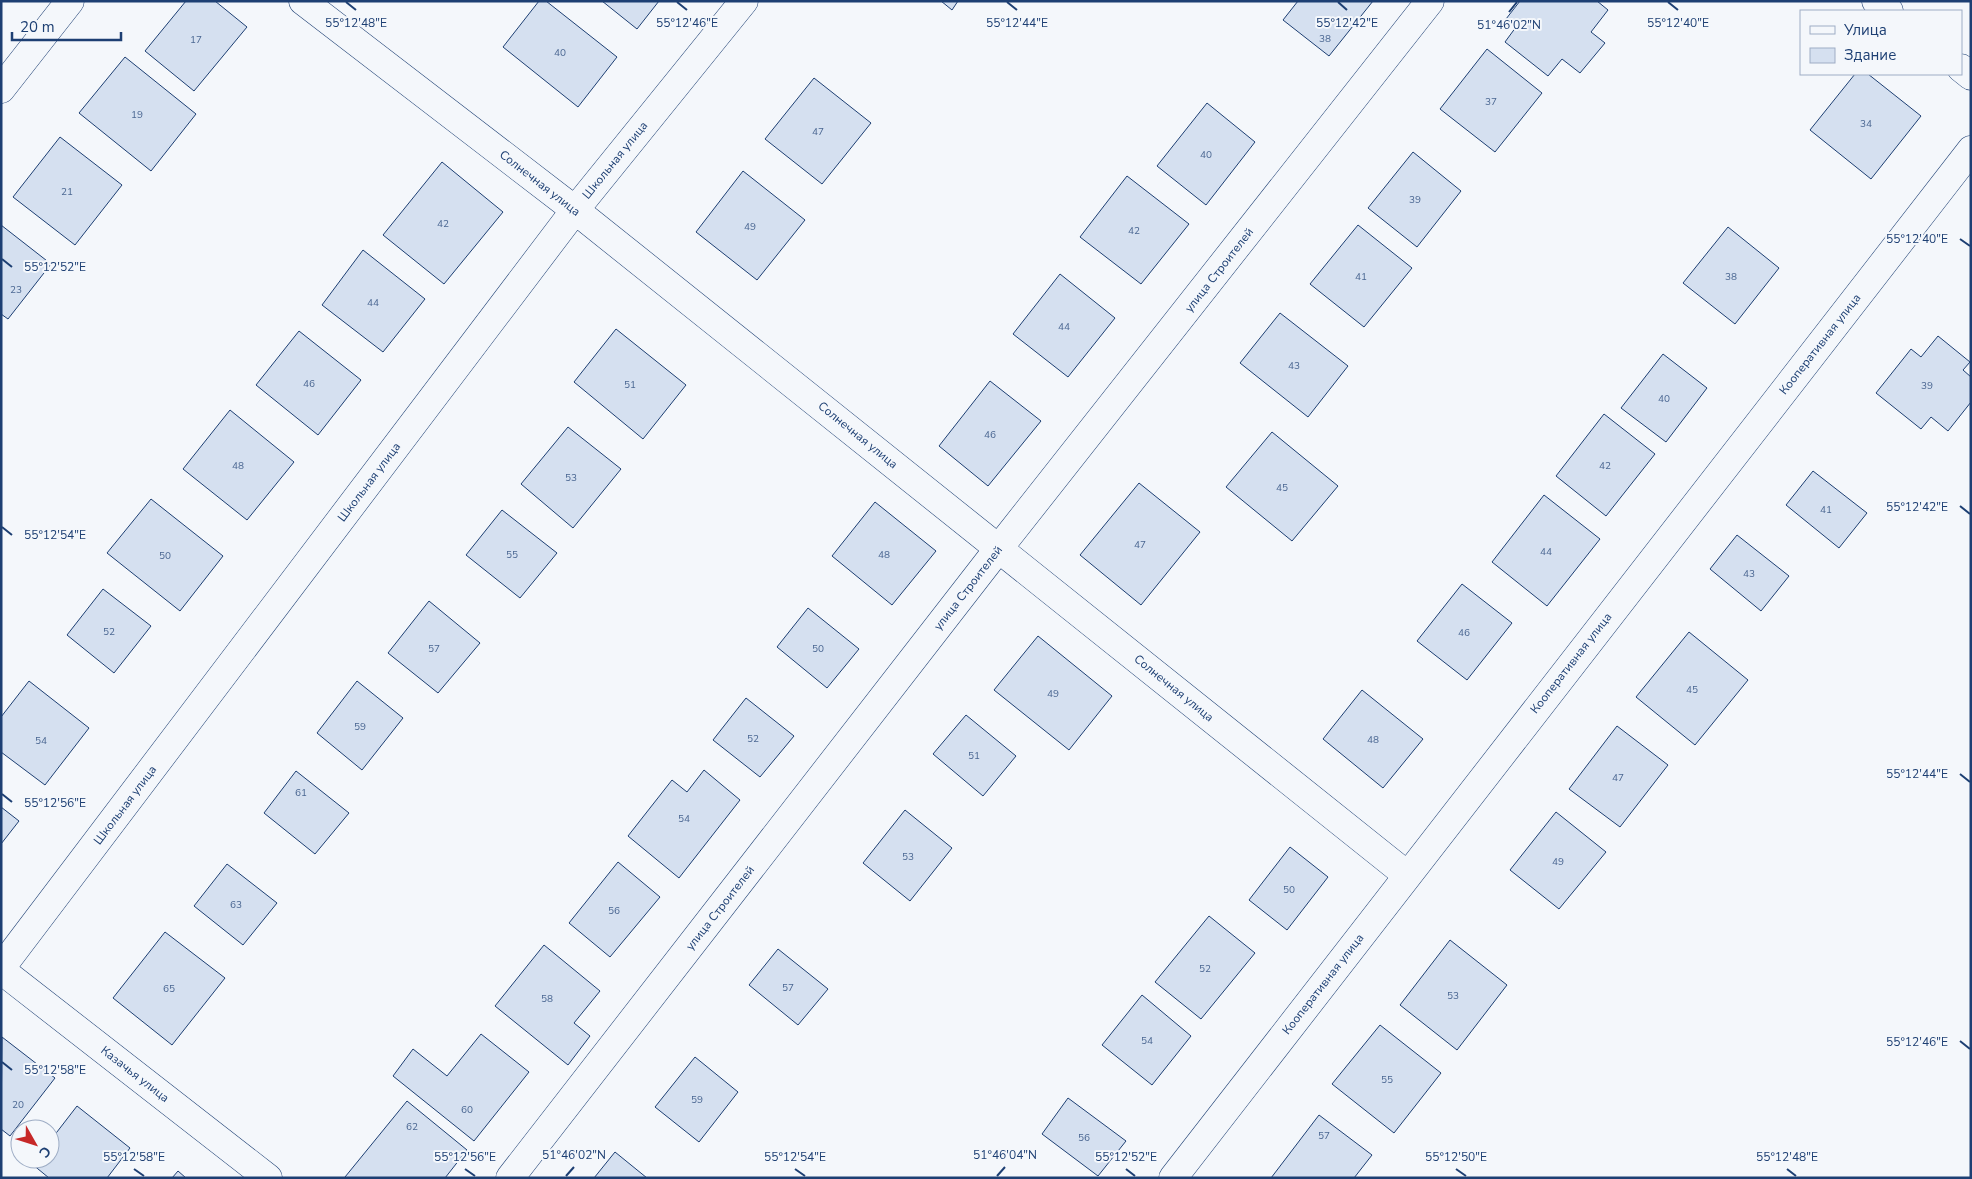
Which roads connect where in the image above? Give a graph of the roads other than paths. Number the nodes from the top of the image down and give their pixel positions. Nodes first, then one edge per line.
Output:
1 (70, 1) edge
2 (303, 1) edge
3 (744, 1) edge
4 (1430, 1) edge
5 (1876, 1) edge
6 (1888, 10) edge
7 (1, 89) edge
8 (1971, 150) edge
9 (575, 210) junction
10 (1000, 548) junction
11 (1407, 875) junction
12 (1, 969) edge
13 (268, 1178) edge
14 (510, 1178) edge
15 (1173, 1178) edge

1 - 7 street
2 - 9 street, Солнечная улица
3 - 9 street, Школьная улица
4 - 10 street, улица Строителей
5 - 6 street
8 - 11 street, Кооперативная улица
9 - 10 street, Солнечная улица
9 - 12 street, Школьная улица
10 - 11 street, Солнечная улица
10 - 14 street, улица Строителей
11 - 15 street, Кооперативная улица
12 - 13 street, Казачья улица

